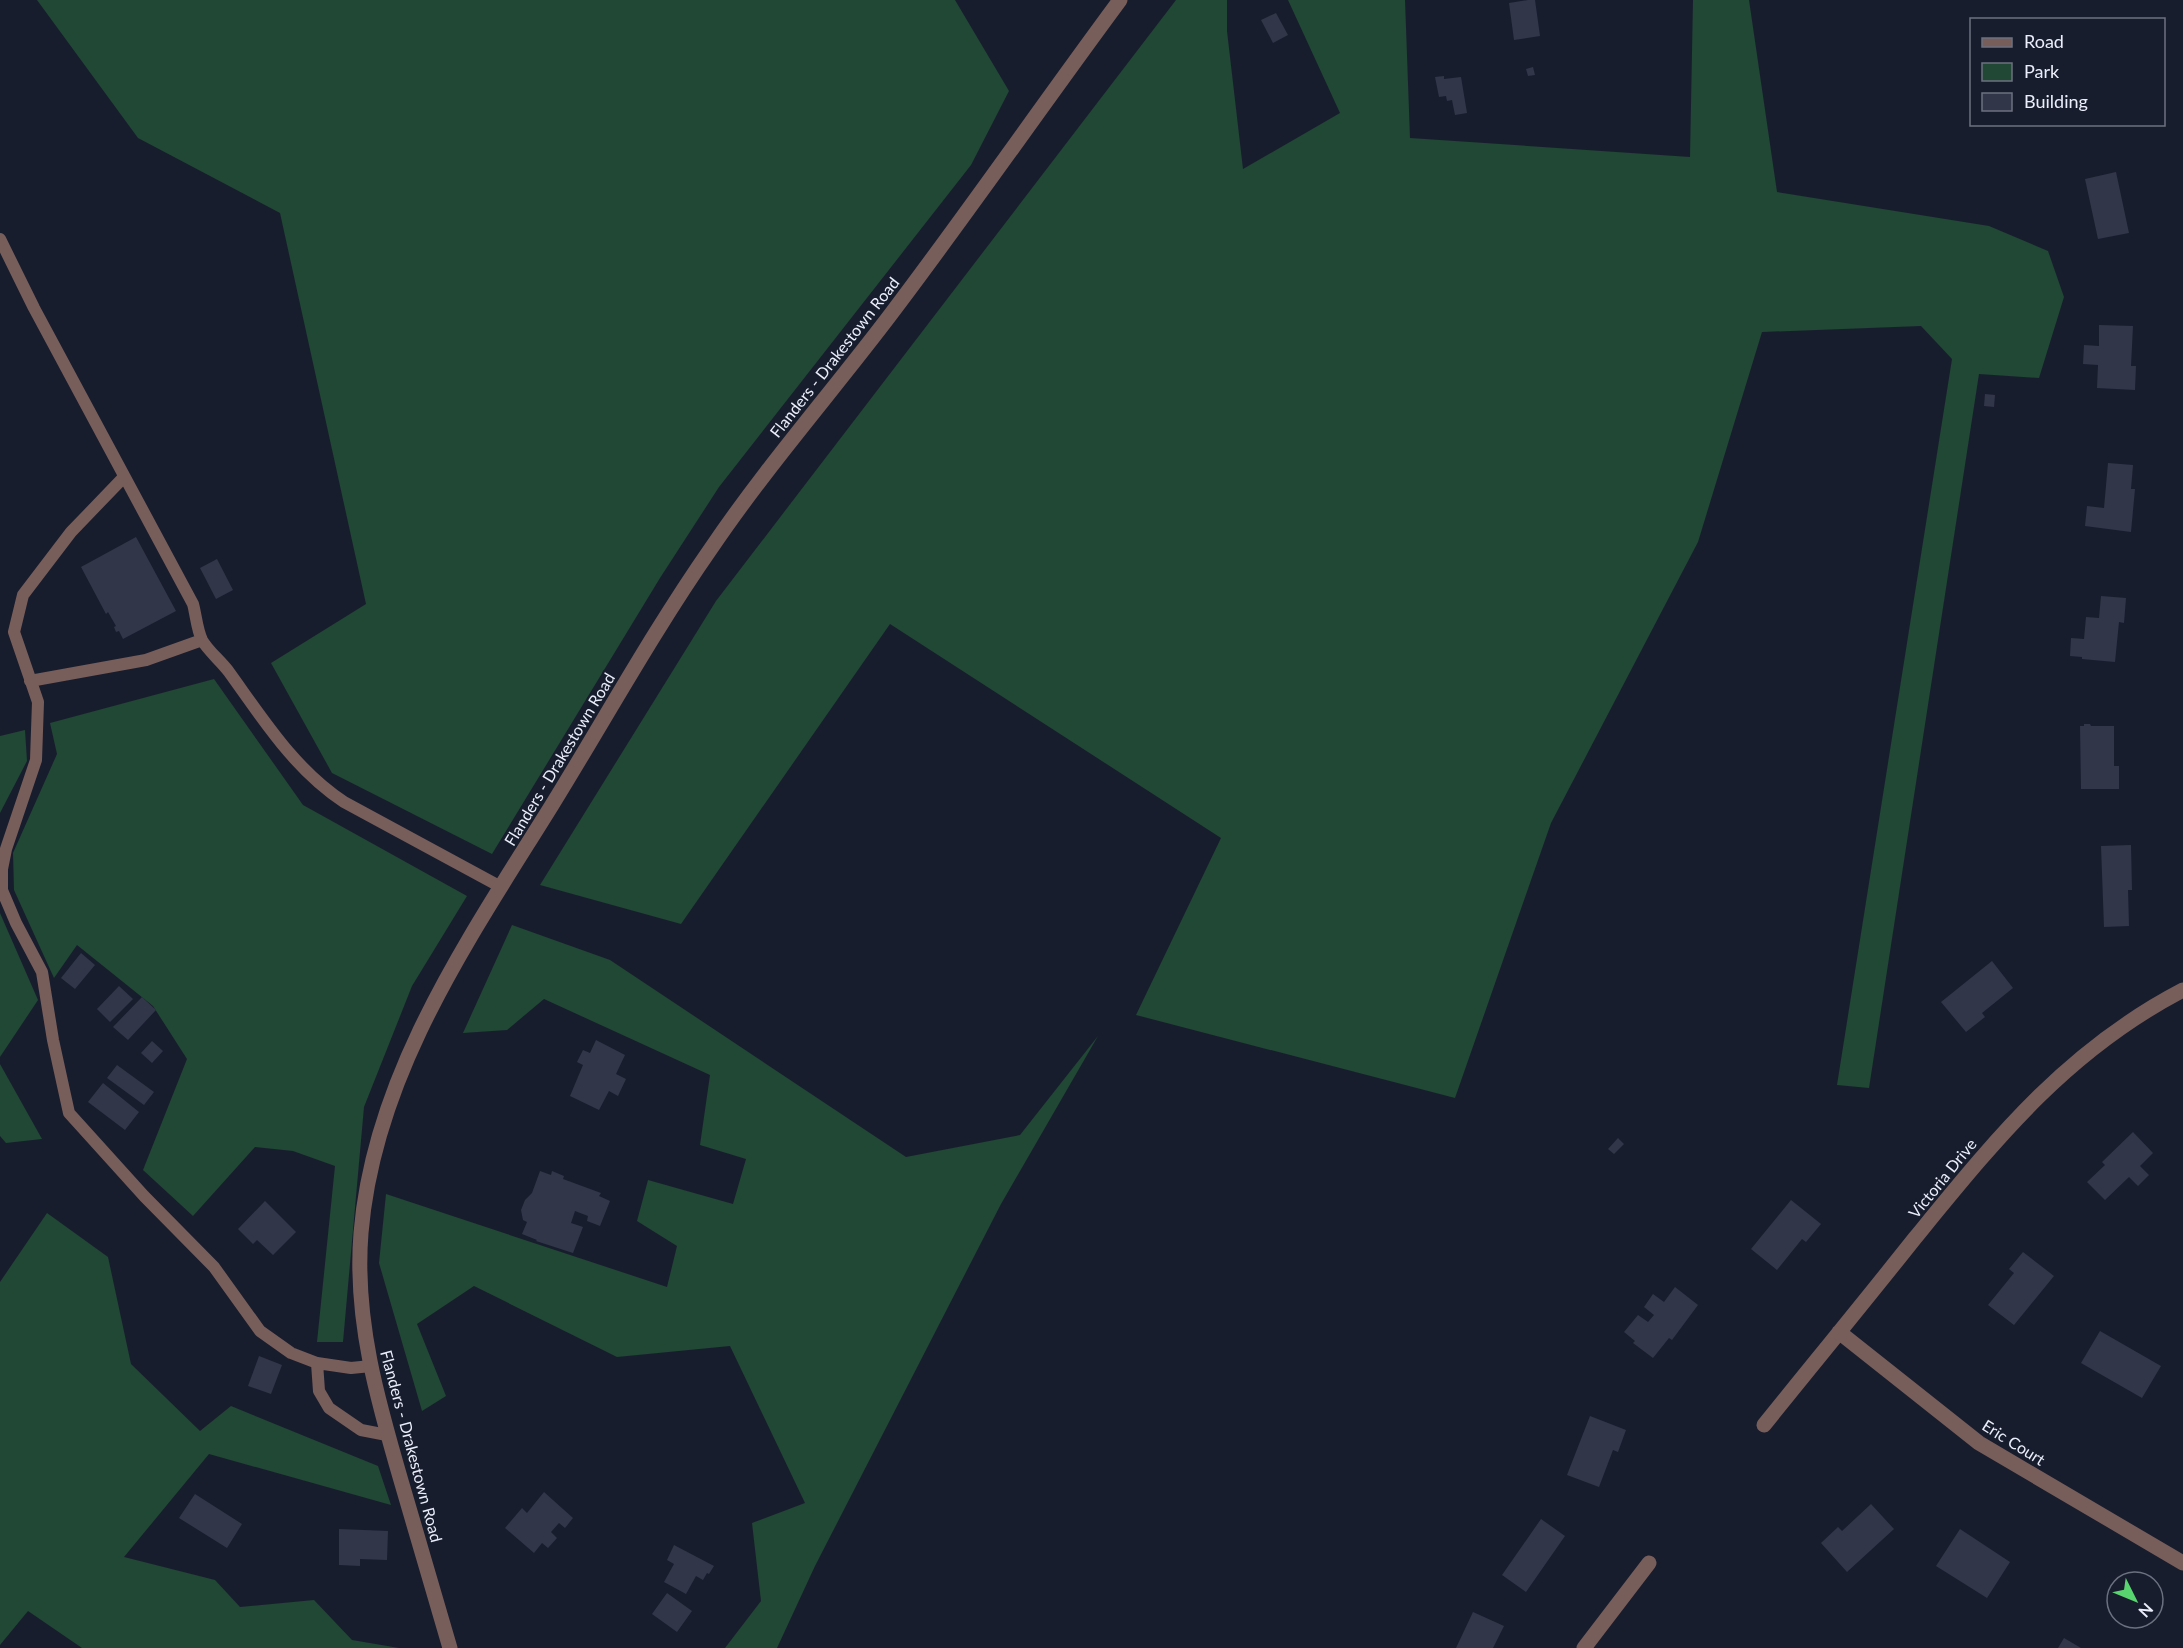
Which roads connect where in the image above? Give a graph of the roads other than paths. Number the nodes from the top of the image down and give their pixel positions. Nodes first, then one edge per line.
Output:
1 (1120, 0) edge
2 (0, 238) edge
3 (123, 478) junction
4 (202, 640) junction
5 (30, 681) junction
6 (501, 887) junction
7 (2183, 990) edge
8 (1839, 1332) junction
9 (317, 1363) junction
10 (371, 1366) junction
11 (1764, 1425) dead end
12 (387, 1435) junction
13 (1649, 1563) dead end
14 (2183, 1563) edge
15 (450, 1648) edge
16 (1584, 1648) edge

1 - 6 street, Flanders - Drakestown Road
2 - 3 lane
3 - 4 lane
3 - 5 lane
4 - 5 lane
4 - 6 lane
5 - 9 lane
6 - 10 street, Flanders - Drakestown Road
7 - 8 street, Victoria Drive
8 - 11 street, Victoria Drive
8 - 14 street, Eric Court
9 - 10 lane
9 - 12 lane
10 - 12 street, Flanders - Drakestown Road
12 - 15 street, Flanders - Drakestown Road
13 - 16 street

